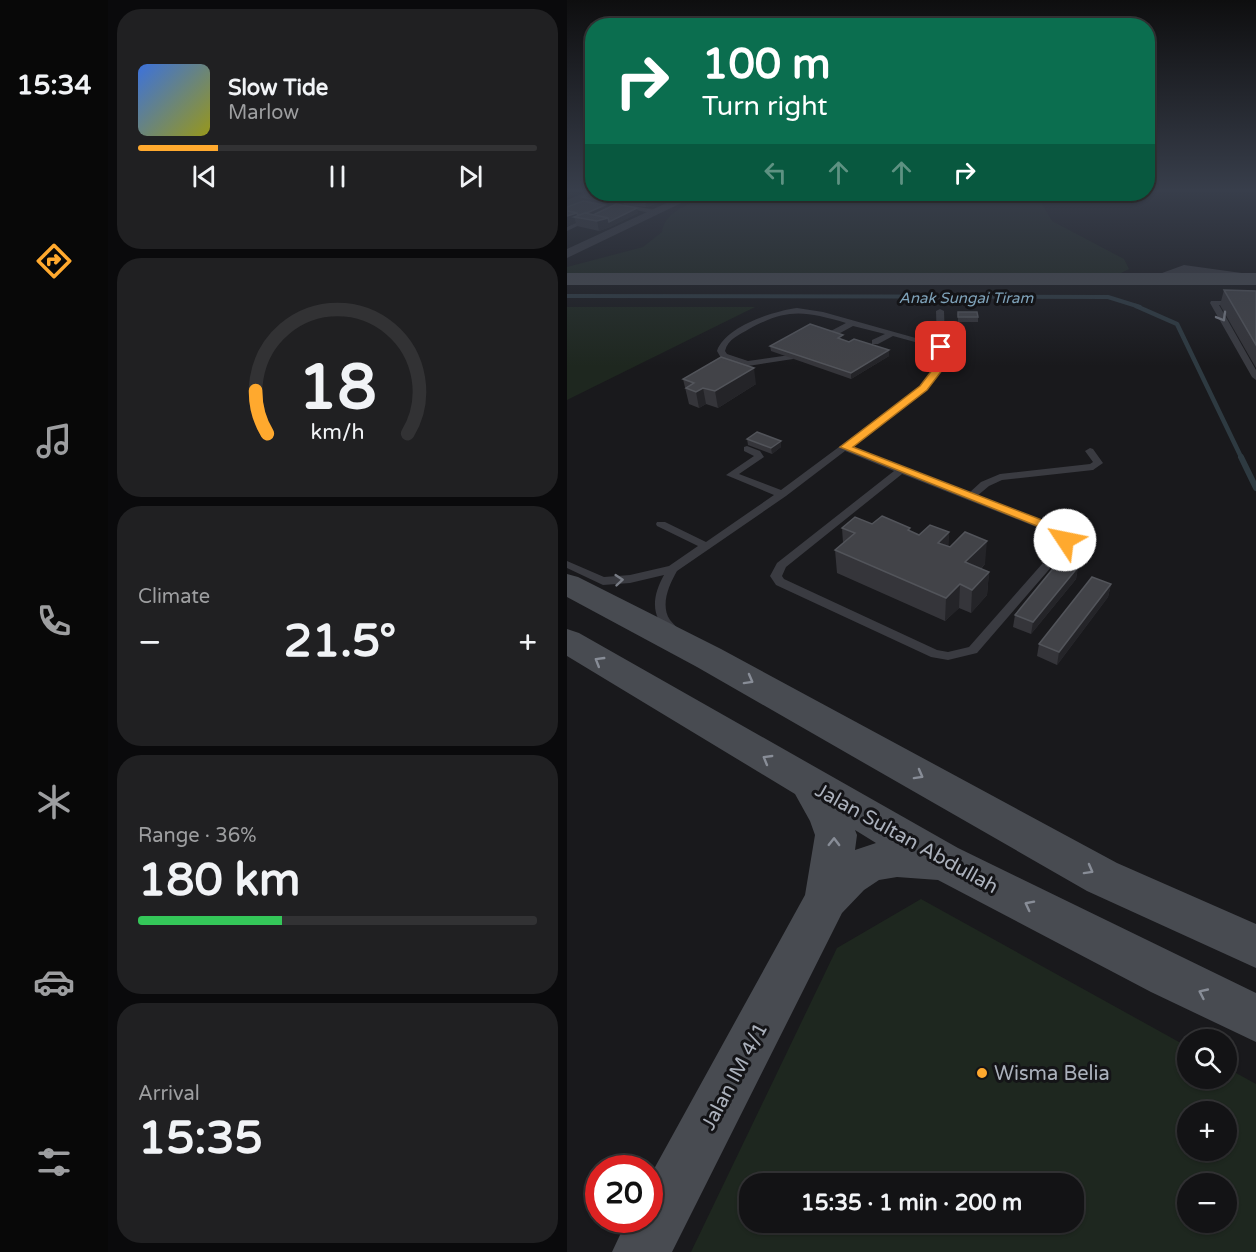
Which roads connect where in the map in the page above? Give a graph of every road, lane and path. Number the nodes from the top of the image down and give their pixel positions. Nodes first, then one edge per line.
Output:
1 (1256, 264) edge
2 (1186, 271) junction
3 (567, 279) edge
4 (1256, 279) edge
5 (1256, 303) edge
6 (940, 311) dead end
7 (852, 323) junction
8 (892, 334) junction
9 (828, 336) edge
10 (875, 342) dead end
11 (941, 347) junction
12 (790, 357) edge
13 (1256, 377) edge
14 (845, 447) junction
15 (747, 449) dead end
16 (1091, 451) dead end
17 (901, 471) junction
18 (782, 494) junction
19 (971, 496) junction
20 (661, 524) dead end
21 (707, 546) junction
22 (567, 564) edge
23 (673, 569) junction
24 (567, 584) edge
25 (567, 642) edge
26 (709, 658) junction
27 (809, 784) junction
28 (943, 861) junction
29 (826, 899) junction
30 (1256, 946) edge
31 (1256, 1018) edge
32 (641, 1252) edge

1 - 2 street
2 - 3 street
2 - 4 street
5 -> 13 lane
6 - 11 lane
7 - 8 lane
7 - 9 lane
7 - 12 lane
8 - 10 lane
8 - 11 lane
11 - 14 lane
14 - 17 lane
14 - 18 lane
15 - 18 lane
16 - 19 lane
17 - 19 lane
17 - 19 lane
18 - 21 lane
20 - 21 lane
21 - 23 lane
22 -> 23 lane
23 - 26 lane
24 - 26 street
27 -> 25 street, Jalan Sultan Abdullah
26 -> 30 street
27 - 28 street, Jalan Sultan Abdullah
29 -> 27 street, Jalan IM 4/1
28 - 29 street, Jalan IM 4/1
31 -> 28 street, Jalan Sultan Abdullah
29 - 32 street, Jalan IM 4/1

